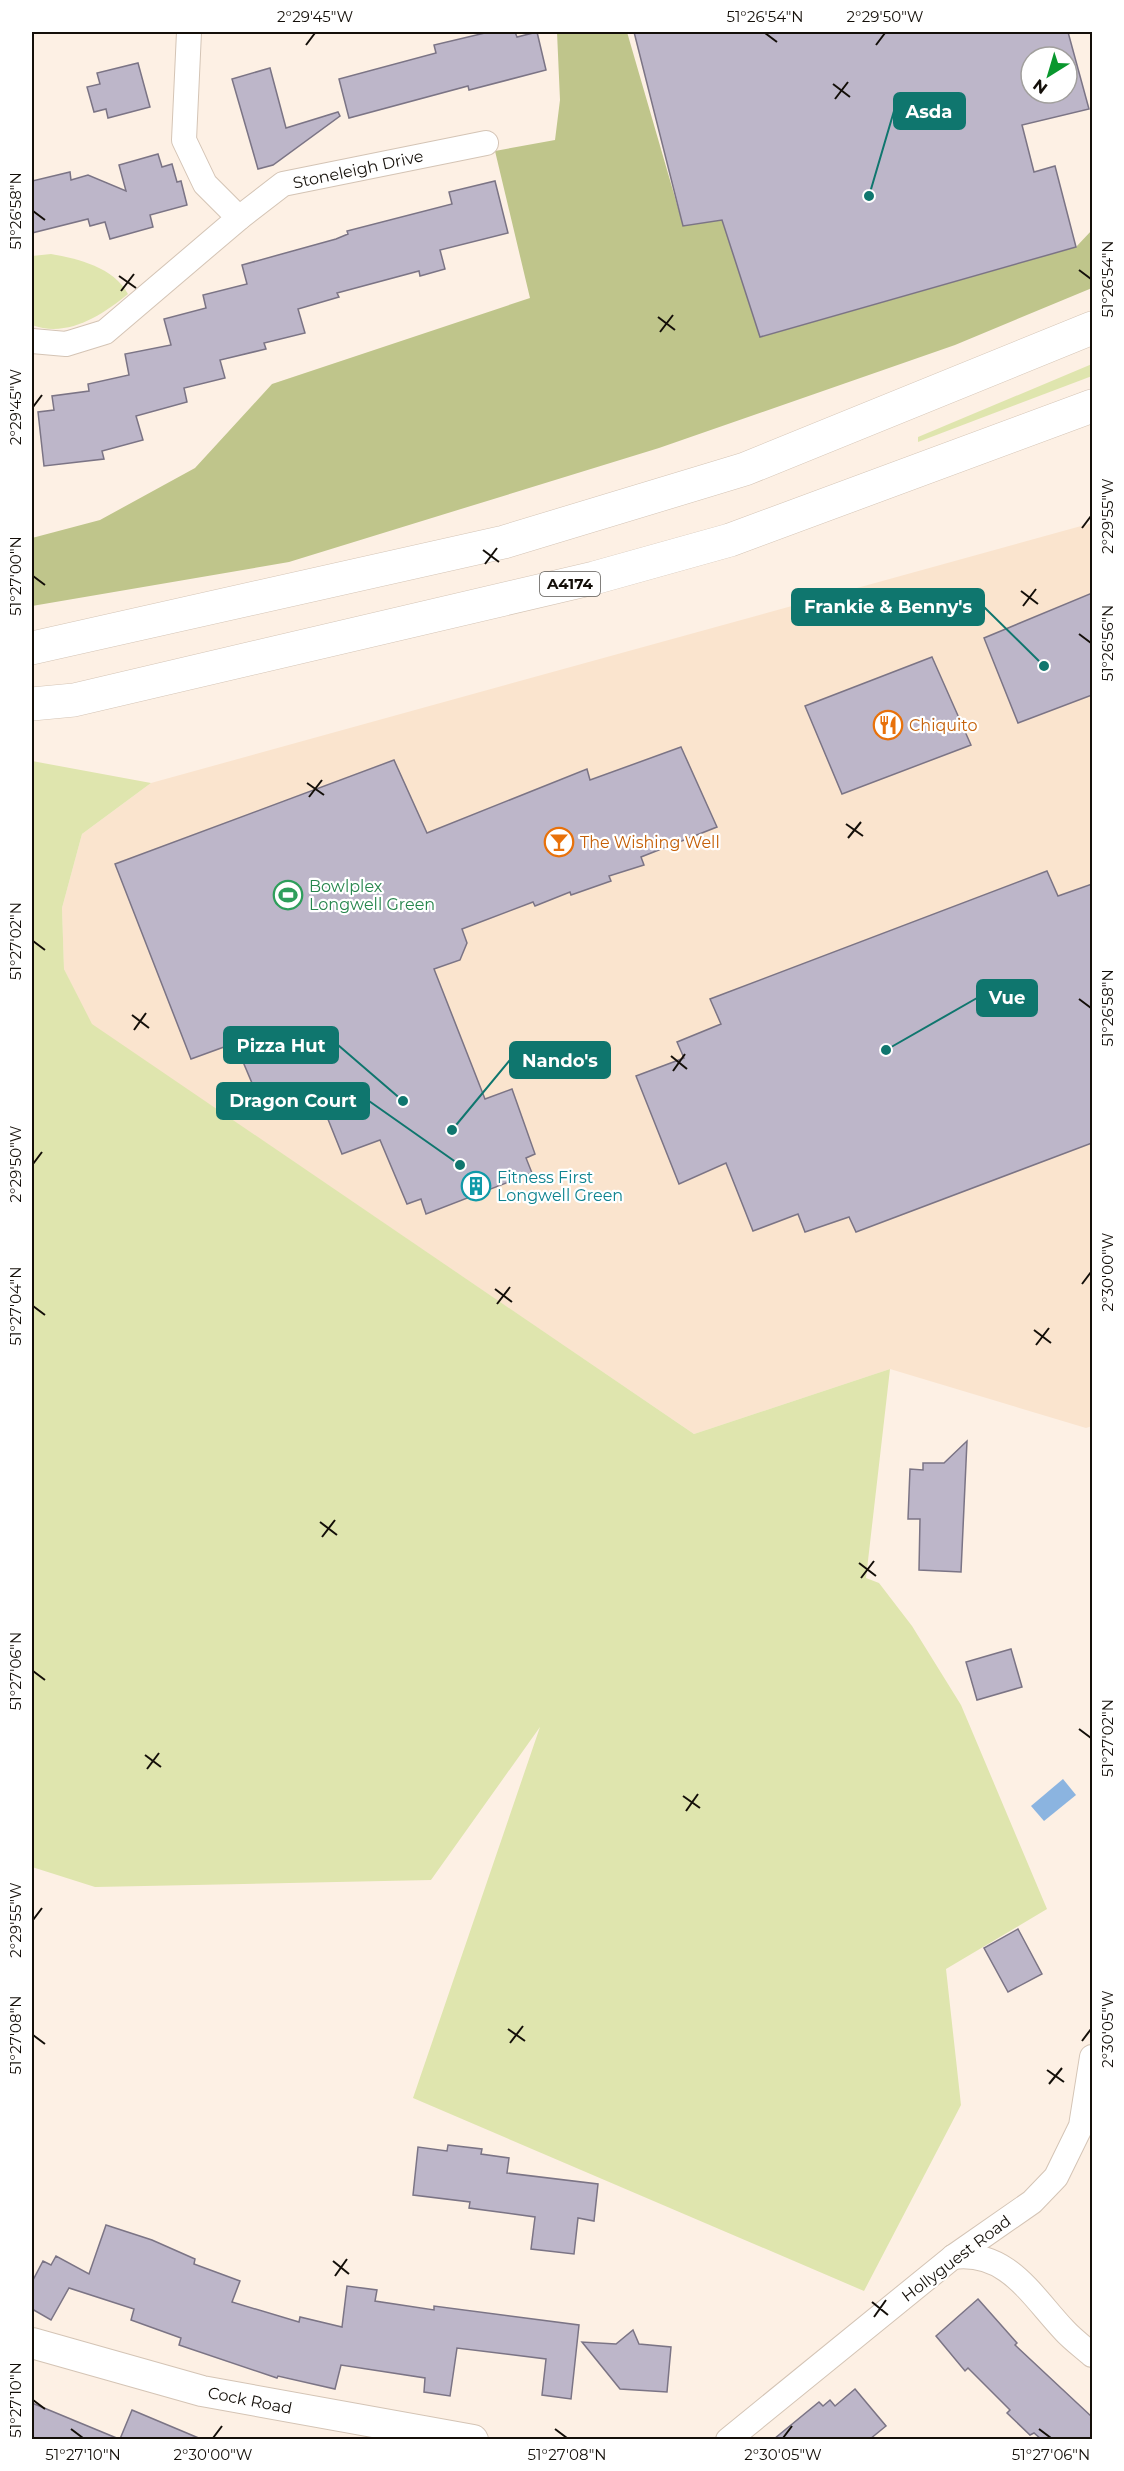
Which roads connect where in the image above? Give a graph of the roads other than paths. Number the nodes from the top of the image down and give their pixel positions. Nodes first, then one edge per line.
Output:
1 (189, 32) edge
2 (486, 143) dead end
3 (239, 218) junction
4 (1092, 328) edge
5 (32, 341) edge
6 (1092, 406) edge
7 (32, 648) edge
8 (32, 704) edge
9 (1092, 2057) edge
10 (953, 2258) junction
11 (32, 2343) edge
12 (1092, 2355) edge
13 (473, 2439) edge
14 (728, 2439) edge

1 - 3 street
2 - 3 street, Stoneleigh Drive
3 - 5 street, Stoneleigh Drive
4 - 7 highway
6 - 8 highway, A4174
9 - 10 street, Hollyguest Road
10 - 12 street
10 - 14 street, Hollyguest Road
11 - 13 street, Cock Road

